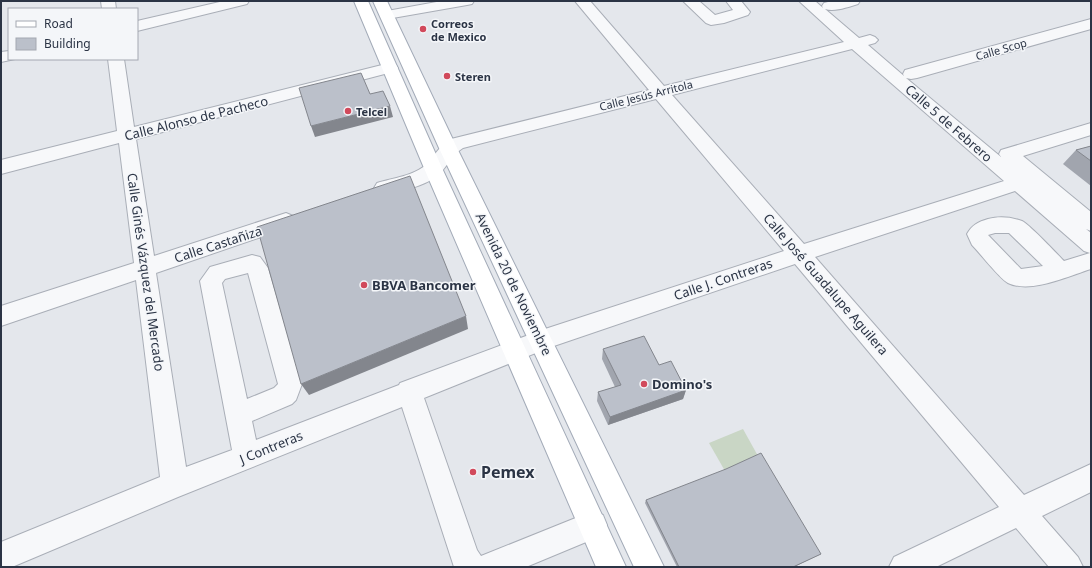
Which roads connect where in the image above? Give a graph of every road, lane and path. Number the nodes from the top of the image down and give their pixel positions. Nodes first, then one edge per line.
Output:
1 (242, 1) edge
2 (361, 1) edge
3 (582, 1) edge
4 (690, 1) edge
5 (733, 1) edge
6 (806, 1) edge
7 (853, 1) edge
8 (457, 2) edge
9 (826, 4) edge
10 (383, 8) edge
11 (1091, 24) edge
12 (138, 26) edge
13 (863, 42) junction
14 (116, 60) edge
15 (390, 68) junction
16 (911, 74) junction
17 (661, 92) junction
18 (1091, 129) edge
19 (127, 135) junction
20 (448, 148) junction
21 (1008, 154) junction
22 (1, 167) edge
23 (433, 168) junction
24 (1019, 183) junction
25 (367, 194) edge
26 (301, 216) edge
27 (1091, 223) edge
28 (1091, 245) edge
29 (800, 254) junction
30 (1091, 261) edge
31 (146, 268) junction
32 (1060, 270) dead end
33 (1, 316) edge
34 (542, 340) junction
35 (515, 350) junction
36 (410, 391) junction
37 (238, 415) junction
38 (246, 456) junction
39 (1091, 478) edge
40 (175, 485) junction
41 (1021, 512) junction
42 (593, 525) junction
43 (13, 558) edge
44 (471, 567) edge
45 (491, 567) edge
46 (611, 567) edge
47 (649, 567) edge
48 (904, 567) edge
49 (1068, 567) edge

1 - 12 street
2 - 15 main road, Avenida 20 de Noviembre
3 - 17 street, Calle José Guadalupe Aguilera
4 - 5 street
6 - 13 street, Calle 5 de Febrero
7 - 9 street
8 - 10 street
9 - 13 street, Calle 5 de Febrero
10 - 20 main road, Avenida 20 de Noviembre
11 - 16 street, Calle Scop
13 - 16 street, Calle 5 de Febrero
13 - 17 street, Calle Jesús Arritola
13 - 24 street, Calle 5 de Febrero
14 - 19 street, Calle Ginés Vázquez del Mercado
15 - 19 street, Calle Alonso de Pacheco
15 - 23 main road, Avenida 20 de Noviembre
16 - 21 street, Calle 5 de Febrero
17 - 20 street, Calle Jesús Arritola
17 - 29 street, Calle José Guadalupe Aguilera
18 - 21 street
19 - 22 street, Calle Alonso de Pacheco
19 - 31 street, Calle Ginés Vázquez del Mercado
20 - 23 street, Calle Jesús Arritola
20 - 34 main road, Avenida 20 de Noviembre
21 - 27 street, Calle 5 de Febrero
23 - 25 street
23 - 35 main road, Avenida 20 de Noviembre
24 - 28 street, Calle 5 de Febrero
24 - 29 street, Calle J. Contreras
26 - 31 street, Calle Castañiza
29 - 34 street, Calle J. Contreras
29 - 41 street, Calle José Guadalupe Aguilera
30 - 32 street
31 - 33 street, Calle Castañiza
31 - 40 street, Calle Ginés Vázquez del Mercado
34 - 35 street, J Contreras
34 - 47 main road, Avenida 20 de Noviembre
35 - 36 street, J Contreras
35 - 42 main road, Avenida 20 de Noviembre
36 - 38 street, J Contreras
36 - 44 street
37 - 37 street
37 - 38 street
38 - 40 street, J Contreras
39 - 41 street
40 - 43 street, J Contreras
41 - 48 street
41 - 49 street, Calle José Guadalupe Aguilera
42 - 45 street
42 - 46 main road, Avenida 20 de Noviembre

